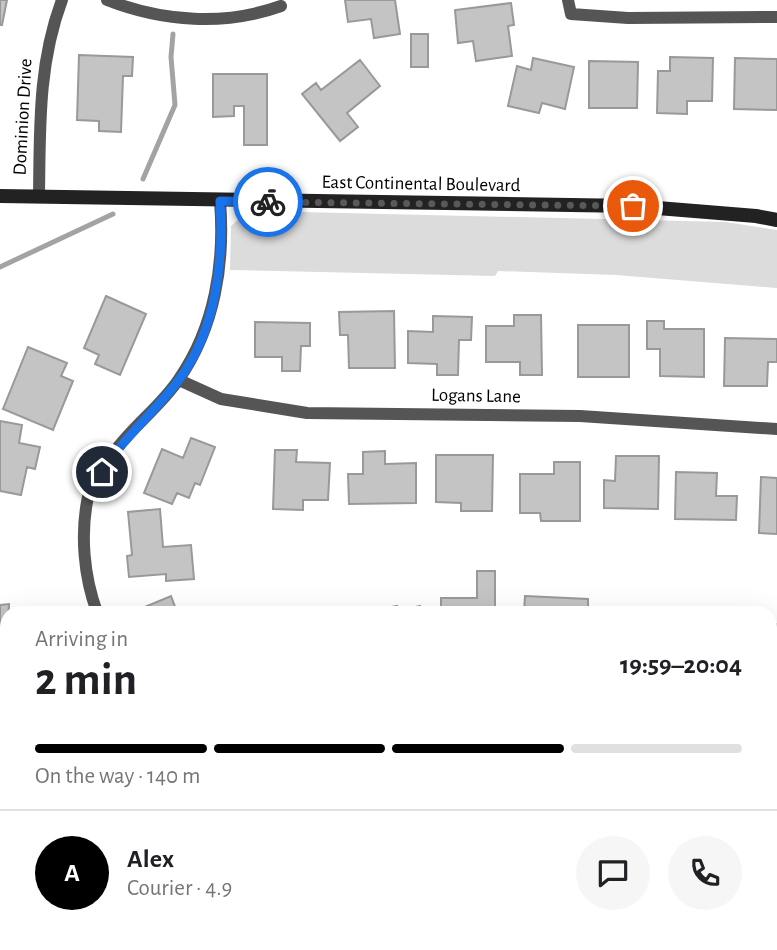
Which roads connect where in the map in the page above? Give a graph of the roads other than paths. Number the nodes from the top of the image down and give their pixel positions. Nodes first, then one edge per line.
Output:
1 (62, 0) edge
2 (107, 0) edge
3 (568, 0) edge
4 (281, 6) dead end
5 (777, 18) edge
6 (0, 196) edge
7 (39, 196) junction
8 (220, 201) junction
9 (777, 214) edge
10 (757, 216) junction
11 (777, 220) edge
12 (178, 380) junction
13 (777, 429) edge
14 (95, 606) edge

1 - 7 street, Dominion Drive
2 - 4 street
3 - 5 street
6 - 7 main road, East Continental Boulevard
7 - 8 main road, East Continental Boulevard
8 - 10 main road, East Continental Boulevard
8 - 12 street
9 - 10 main road, East Continental Boulevard
10 - 11 main road, East Continental Boulevard
12 - 13 street, Logans Lane
12 - 14 street

